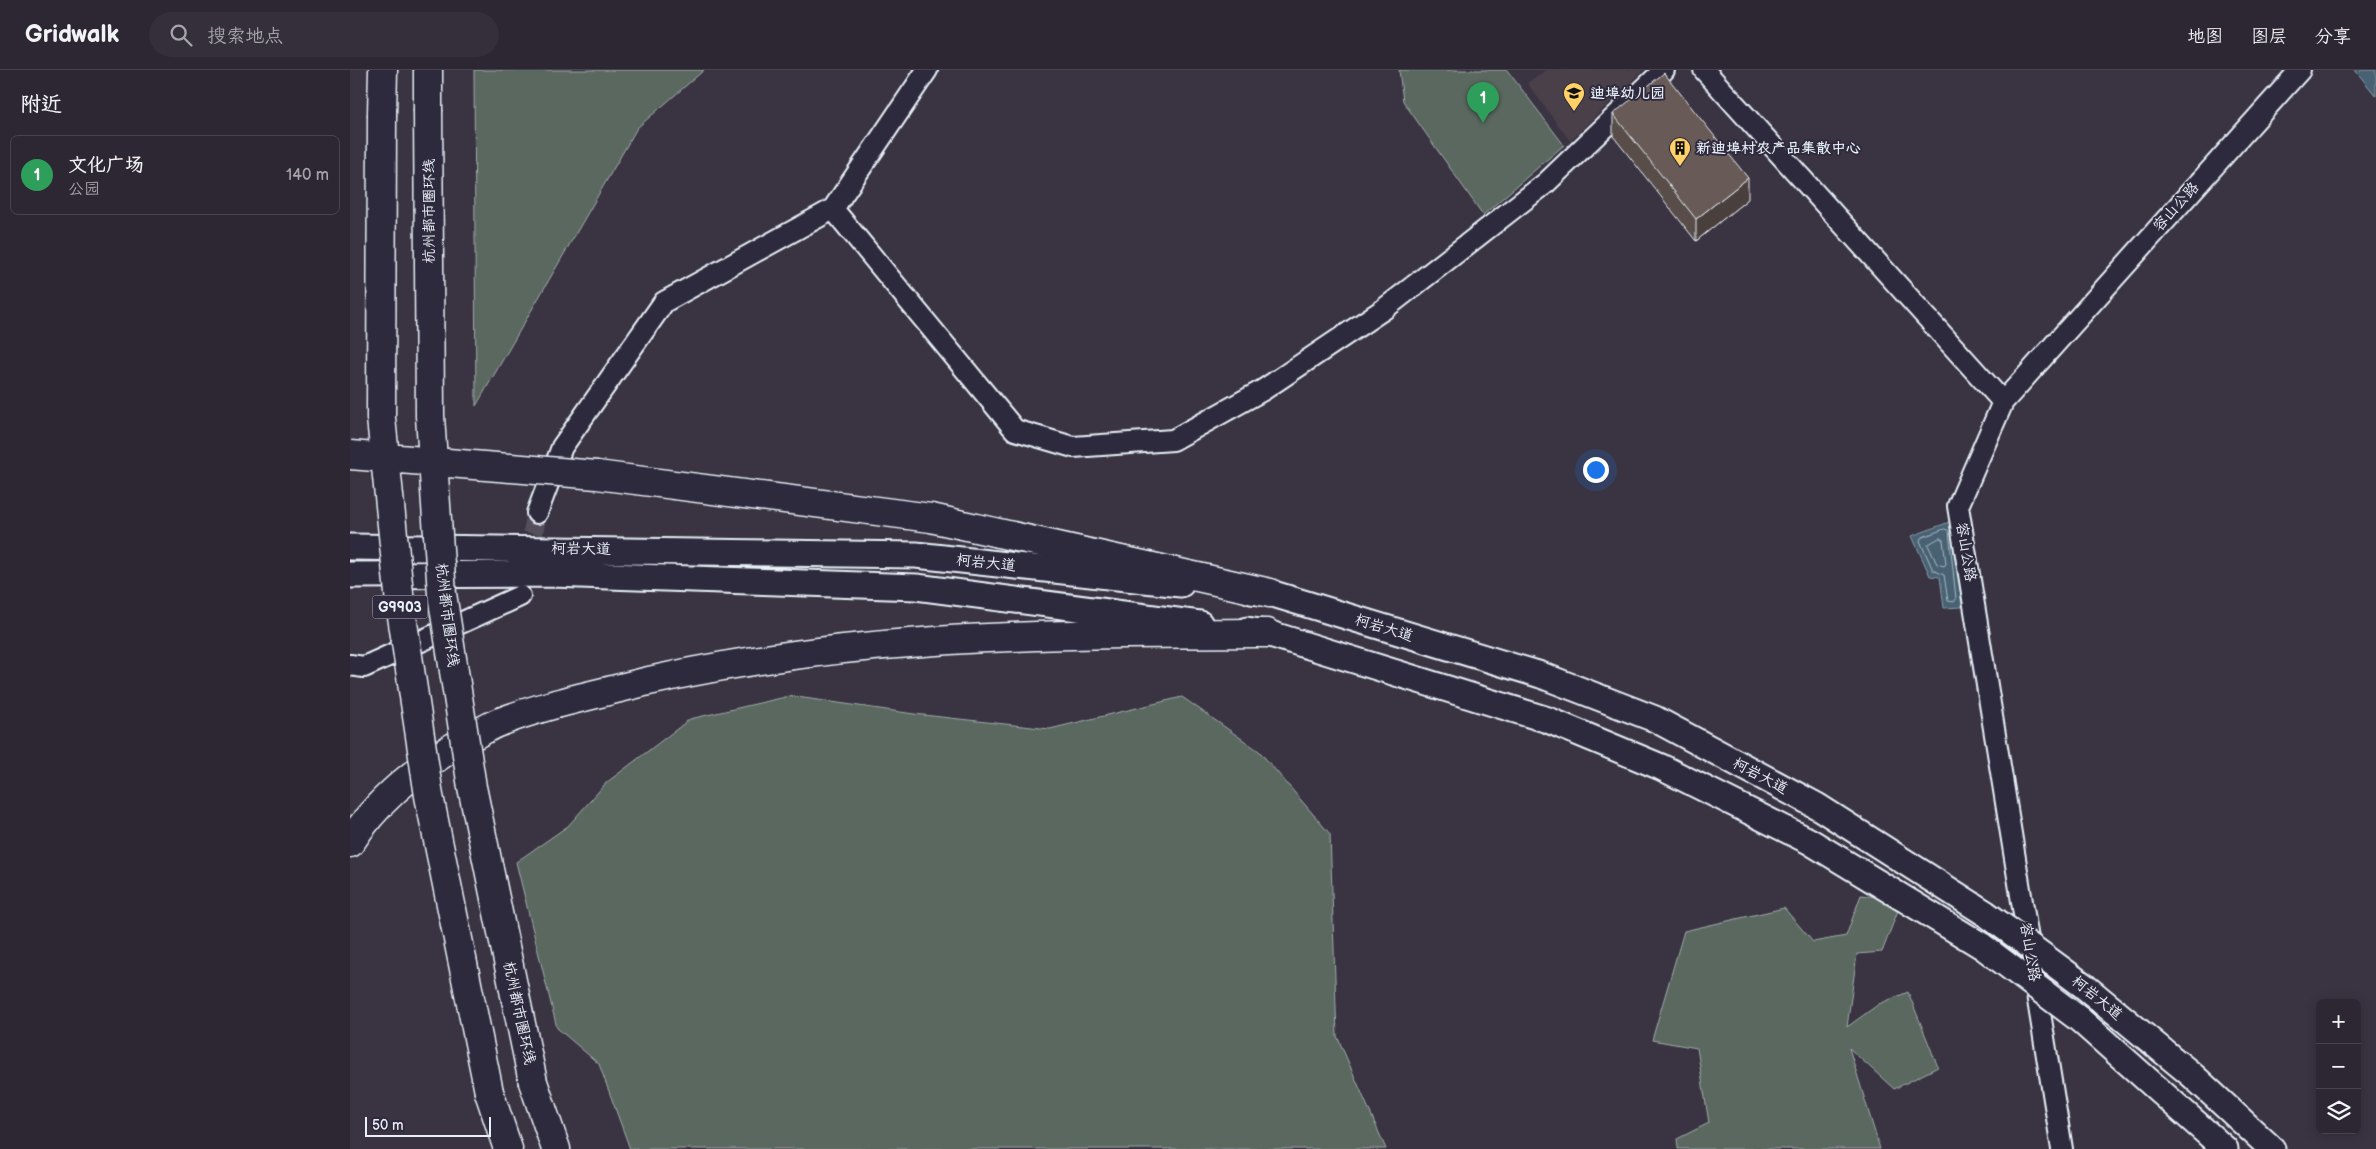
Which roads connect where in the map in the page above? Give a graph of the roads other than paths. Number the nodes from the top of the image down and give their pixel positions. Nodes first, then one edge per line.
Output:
1 (383, 70) edge
2 (428, 70) edge
3 (927, 70) edge
4 (1664, 70) edge
5 (1704, 70) edge
6 (2300, 70) edge
7 (833, 209) junction
8 (2003, 402) junction
9 (350, 455) edge
10 (537, 512) tunnel mouth
11 (350, 547) edge
12 (350, 575) edge
13 (1270, 593) junction
14 (520, 596) dead end
15 (1268, 633) junction
16 (350, 665) edge
17 (350, 843) edge
18 (508, 1149) edge
19 (556, 1149) edge
20 (2062, 1149) edge
21 (2226, 1149) edge
22 (2272, 1149) edge

1 - 18 highway, G9903, bridge
2 - 19 highway, 杭州都市圈环线 / G9903, bridge
3 - 7 street
4 - 7 street
5 - 8 street
6 - 8 street, 容山公路
7 - 10 street
8 - 20 street, 容山公路
9 - 13 highway, bridge
11 - 13 main road, 柯岩大道
12 - 15 main road, 柯岩大道
13 - 22 main road, 柯岩大道, bridge
14 - 16 street
15 - 17 highway
15 - 21 main road, 柯岩大道, bridge

